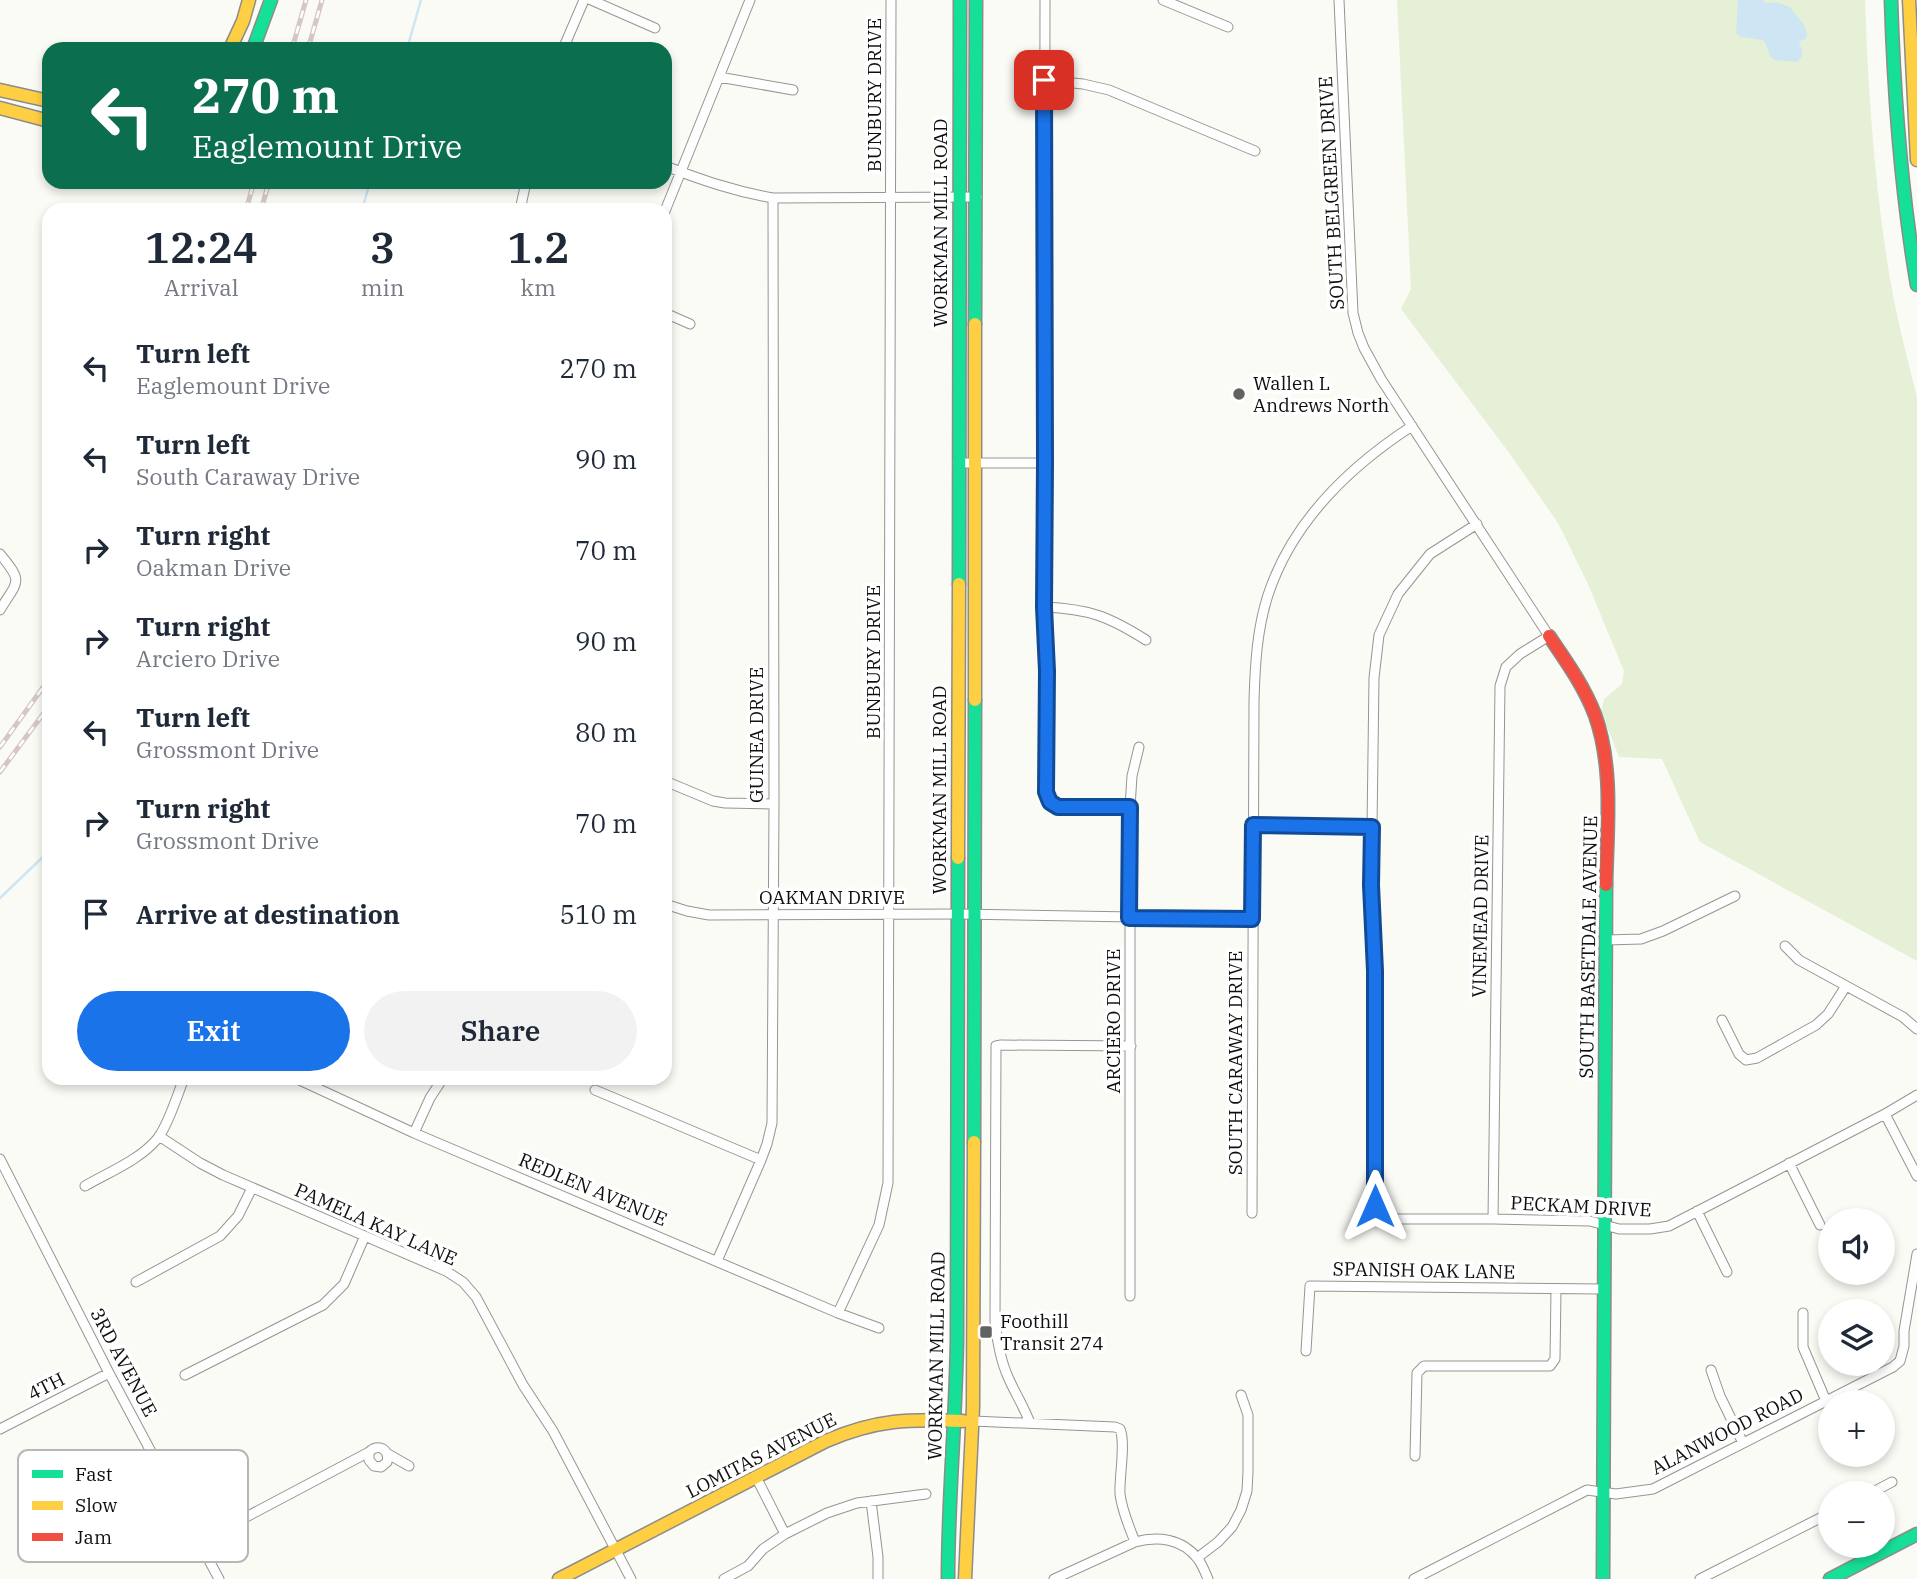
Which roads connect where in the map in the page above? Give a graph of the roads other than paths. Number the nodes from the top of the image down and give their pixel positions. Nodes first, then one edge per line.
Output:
1 (249, 0) edge
2 (271, 0) edge
3 (584, 0) edge
4 (591, 0) edge
5 (750, 0) edge
6 (891, 0) edge
7 (960, 0) edge
8 (976, 0) edge
9 (1045, 0) edge
10 (1163, 0) edge
11 (1339, 0) edge
12 (1891, 0) edge
13 (1900, 0) edge
14 (1909, 0) edge
15 (1228, 27) dead end
16 (655, 28) dead end
17 (233, 42) edge
18 (256, 42) edge
19 (566, 42) edge
20 (719, 77) junction
21 (1044, 80) junction
22 (0, 90) edge
23 (793, 90) dead end
24 (42, 99) edge
25 (0, 108) edge
26 (42, 119) edge
27 (1255, 151) dead end
28 (1917, 160) edge
29 (672, 169) edge
30 (680, 172) junction
31 (891, 197) junction
32 (959, 197) junction
33 (976, 197) junction
34 (772, 198) junction
35 (668, 203) edge
36 (1917, 231) edge
37 (1917, 285) edge
38 (672, 316) edge
39 (690, 324) dead end
40 (1381, 379) joint
41 (1412, 425) junction
42 (958, 463) junction
43 (976, 463) junction
44 (1045, 463) junction
45 (1477, 524) junction
46 (0, 554) edge
47 (1044, 607) junction
48 (0, 610) edge
49 (1549, 636) junction
50 (1146, 640) dead end
51 (1139, 747) dead end
52 (672, 784) edge
53 (774, 804) junction
54 (1130, 807) junction
55 (1253, 825) junction
56 (1372, 827) junction
57 (1735, 896) dead end
58 (672, 906) edge
59 (774, 914) junction
60 (890, 914) junction
61 (958, 914) junction
62 (975, 914) junction
63 (1129, 918) junction
64 (1252, 919) junction
65 (1606, 940) junction
66 (1785, 946) dead end
67 (1846, 986) junction
68 (1722, 1020) dead end
69 (1917, 1029) edge
70 (1131, 1046) junction
71 (181, 1085) edge
72 (310, 1085) edge
73 (438, 1085) edge
74 (595, 1090) dead end
75 (1917, 1095) edge
76 (1885, 1114) junction
77 (414, 1133) junction
78 (159, 1136) junction
79 (0, 1159) edge
80 (761, 1160) junction
81 (1789, 1163) junction
82 (1917, 1176) edge
83 (85, 1186) dead end
84 (252, 1188) junction
85 (1697, 1211) junction
86 (1252, 1213) dead end
87 (1493, 1219) junction
88 (1818, 1221) edge
89 (1605, 1225) junction
90 (364, 1238) junction
91 (1917, 1254) edge
92 (718, 1261) junction
93 (1727, 1272) dead end
94 (135, 1282) dead end
95 (1556, 1289) junction
96 (1604, 1289) junction
97 (1130, 1296) dead end
98 (838, 1313) junction
99 (1803, 1313) dead end
100 (879, 1328) dead end
101 (1307, 1351) dead end
102 (1711, 1370) dead end
103 (109, 1373) junction
104 (185, 1375) dead end
105 (1821, 1390) edge
106 (1848, 1390) edge
107 (1241, 1395) dead end
108 (1818, 1405) edge
109 (956, 1420) junction
110 (973, 1421) junction
111 (1030, 1423) junction
112 (0, 1429) edge
113 (1743, 1443) junction
114 (150, 1450) edge
115 (369, 1452) junction
116 (388, 1454) junction
117 (1415, 1456) dead end
118 (409, 1466) dead end
119 (756, 1477) junction
120 (1604, 1491) junction
121 (926, 1494) dead end
122 (872, 1501) junction
123 (248, 1516) edge
124 (1818, 1519) edge
125 (785, 1534) junction
126 (1917, 1534) edge
127 (1135, 1542) junction
128 (616, 1550) junction
129 (1197, 1558) junction
130 (1869, 1559) joint
131 (210, 1562) edge
132 (219, 1579) edge
133 (559, 1579) edge
134 (631, 1579) edge
135 (724, 1579) edge
136 (878, 1579) edge
137 (948, 1579) edge
138 (965, 1579) edge
139 (1054, 1579) edge
140 (1209, 1579) edge
141 (1414, 1579) edge
142 (1603, 1579) edge
143 (1700, 1579) edge
144 (1830, 1579) edge

1 - 17 main road
2 - 18 main road
3 - 19 street
4 - 16 street
5 - 20 street
6 - 31 street, BUNBURY DRIVE
7 - 32 main road, WORKMAN MILL ROAD
8 - 33 main road, WORKMAN MILL ROAD
9 - 21 street
10 - 15 street
11 - 40 street, SOUTH BELGREEN DRIVE
12 - 37 main road
13 - 36 main road
14 - 28 main road
20 - 23 street
20 - 30 street
21 - 27 street
21 - 44 street
22 - 24 main road
25 - 26 main road
29 - 30 street
30 - 34 street
30 - 35 street
31 - 32 street
31 - 34 street
31 - 60 street, BUNBURY DRIVE
32 - 33 street
32 - 42 main road, WORKMAN MILL ROAD
33 - 43 main road, WORKMAN MILL ROAD
34 - 53 street, GUINEA DRIVE
38 - 39 street
40 - 41 street, SOUTH BASETDALE AVENUE
41 - 45 street, SOUTH BASETDALE AVENUE
41 - 55 street, SOUTH CARAWAY DRIVE
42 - 43 street
42 - 61 main road, WORKMAN MILL ROAD
43 - 44 street
43 - 62 main road, WORKMAN MILL ROAD
44 - 47 street
45 - 49 street, SOUTH BASETDALE AVENUE
45 - 56 street
46 - 48 street
47 - 50 street
47 - 54 street
49 - 65 main road, SOUTH BASETDALE AVENUE
49 - 87 street, VINEMEAD DRIVE
51 - 54 street, ARCIERO DRIVE
52 - 53 street
53 - 59 street, GUINEA DRIVE
54 - 63 street, ARCIERO DRIVE
55 - 56 street
55 - 64 street, SOUTH CARAWAY DRIVE
56 - 87 street, PECKAM DRIVE
57 - 65 street
58 - 59 street, OAKMAN DRIVE
59 - 60 street, OAKMAN DRIVE
59 - 80 street, GUINEA DRIVE
60 - 61 street, OAKMAN DRIVE
60 - 98 street, BUNBURY DRIVE
61 - 62 street, OAKMAN DRIVE
61 - 109 main road, WORKMAN MILL ROAD
62 - 63 street, OAKMAN DRIVE
62 - 110 main road, WORKMAN MILL ROAD
63 - 64 street, OAKMAN DRIVE
63 - 70 street, ARCIERO DRIVE
64 - 86 street, SOUTH CARAWAY DRIVE
65 - 89 main road, SOUTH BASETDALE AVENUE
66 - 67 street
67 - 68 street
67 - 69 street
70 - 97 street, ARCIERO DRIVE
70 - 111 street
71 - 78 street
72 - 77 street, REDLEN AVENUE
73 - 77 street
74 - 80 street
75 - 76 street, PECKAM DRIVE
76 - 81 street, PECKAM DRIVE
76 - 82 street
77 - 92 street, REDLEN AVENUE
78 - 83 street
78 - 84 street, PAMELA KAY LANE
79 - 103 street, 3RD AVENUE
80 - 92 street, GUINEA DRIVE
81 - 85 street, PECKAM DRIVE
81 - 88 street
84 - 90 street, PAMELA KAY LANE
84 - 94 street
85 - 89 street, PECKAM DRIVE
85 - 93 street
87 - 89 street, PECKAM DRIVE
89 - 96 main road, SOUTH BASETDALE AVENUE
90 - 104 street
90 - 128 street, PAMELA KAY LANE
91 - 106 street, ALANWOOD ROAD
92 - 98 street, REDLEN AVENUE
95 - 96 street, SPANISH OAK LANE
95 - 101 street, SPANISH OAK LANE
95 - 117 street
96 - 120 main road, SOUTH BASETDALE AVENUE
98 - 100 street, REDLEN AVENUE
99 - 105 street
102 - 113 street
103 - 112 street, 4TH
103 - 114 street, 3RD AVENUE
107 - 129 street
108 - 113 street, ALANWOOD ROAD
109 - 110 main road, LOMITAS AVENUE
109 - 119 main road, LOMITAS AVENUE
109 - 137 main road, WORKMAN MILL ROAD
110 - 111 street, LOMITAS AVENUE
110 - 138 main road, WORKMAN MILL ROAD
111 - 127 street, LOMITAS AVENUE
113 - 120 street, ALANWOOD ROAD
115 - 116 street
115 - 116 street
115 - 123 street
116 - 118 street
119 - 125 street
119 - 128 main road, LOMITAS AVENUE
120 - 141 street, ALANWOOD ROAD
120 - 142 main road, SOUTH BASETDALE AVENUE
121 - 122 street
122 - 125 street
122 - 136 street
124 - 143 street
125 - 135 street
126 - 130 main road
127 - 129 street
127 - 139 street
128 - 133 main road, LOMITAS AVENUE
128 - 134 street, PAMELA KAY LANE
129 - 140 street
130 - 144 main road
131 - 132 street, 3RD AVENUE

